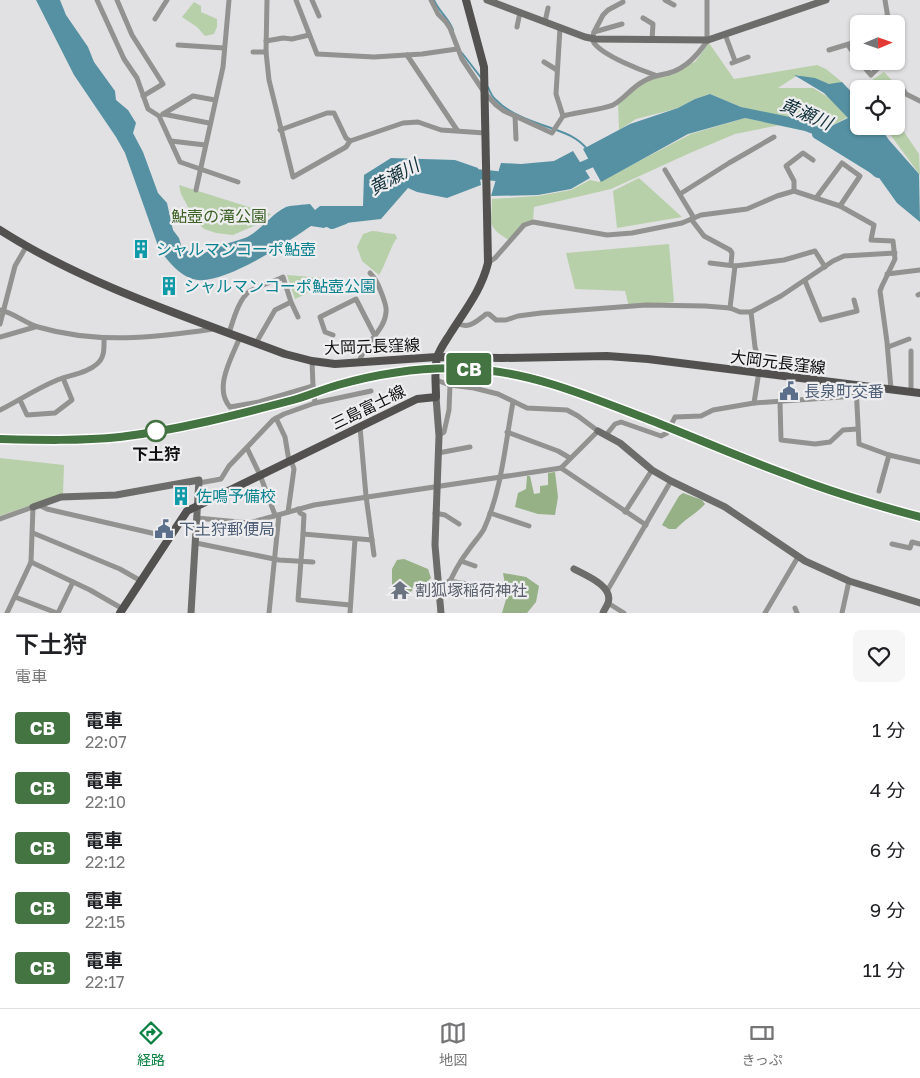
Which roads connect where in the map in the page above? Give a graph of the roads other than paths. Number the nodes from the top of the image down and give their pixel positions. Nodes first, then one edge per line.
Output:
1 (97, 0) edge
2 (117, 0) edge
3 (167, 0) edge
4 (229, 0) edge
5 (267, 0) edge
6 (296, 0) edge
7 (312, 0) edge
8 (431, 0) edge
9 (466, 0) edge
10 (487, 0) edge
11 (665, 0) edge
12 (707, 0) edge
13 (826, 0) edge
14 (886, 0) edge
15 (623, 2) dead end
16 (674, 5) dead end
17 (548, 8) dead end
18 (520, 12) junction
19 (888, 15) edge
20 (319, 16) dead end
21 (642, 18) dead end
22 (155, 19) dead end
23 (545, 22) junction
24 (622, 24) dead end
25 (516, 27) dead end
26 (560, 28) junction
27 (725, 34) junction
28 (309, 35) junction
29 (593, 35) junction
30 (652, 40) junction
31 (707, 40) junction
32 (266, 41) junction
33 (178, 45) dead end
34 (848, 45) joint
35 (224, 48) junction
36 (850, 48) edge
37 (458, 50) junction
38 (829, 50) dead end
39 (253, 52) dead end
40 (266, 52) junction
41 (407, 55) junction
42 (748, 57) dead end
43 (544, 62) dead end
44 (557, 70) junction
45 (866, 70) edge
46 (876, 70) edge
47 (656, 75) junction
48 (484, 86) junction
49 (905, 92) edge
50 (143, 96) junction
51 (215, 100) junction
52 (920, 101) edge
53 (161, 115) junction
54 (515, 116) junction
55 (563, 116) junction
56 (210, 123) junction
57 (280, 130) junction
58 (457, 130) junction
59 (485, 134) junction
60 (774, 137) dead end
61 (516, 139) dead end
62 (171, 141) junction
63 (350, 141) junction
64 (205, 145) junction
65 (813, 160) dead end
66 (200, 169) junction
67 (665, 170) dead end
68 (238, 182) dead end
69 (196, 190) dead end
70 (794, 191) junction
71 (680, 194) junction
72 (816, 198) junction
73 (840, 206) junction
74 (693, 218) junction
75 (0, 230) edge
76 (26, 247) junction
77 (895, 253) junction
78 (488, 263) junction
79 (710, 263) dead end
80 (733, 265) junction
81 (825, 267) junction
82 (920, 270) edge
83 (370, 273) dead end
84 (887, 274) junction
85 (805, 281) junction
86 (854, 300) dead end
87 (291, 302) junction
88 (730, 308) junction
89 (2, 310) edge
90 (751, 312) junction
91 (298, 317) dead end
92 (457, 323) junction
93 (0, 324) edge
94 (36, 326) junction
95 (216, 328) junction
96 (229, 333) junction
97 (333, 335) dead end
98 (375, 336) junction
99 (0, 337) edge
100 (240, 337) junction
101 (104, 338) junction
102 (910, 338) dead end
103 (256, 343) junction
104 (888, 347) junction
105 (911, 351) dead end
106 (437, 357) junction
107 (312, 362) junction
108 (359, 363) junction
109 (758, 374) junction
110 (64, 378) junction
111 (436, 380) junction
112 (450, 385) junction
113 (313, 386) junction
114 (856, 386) junction
115 (870, 387) junction
116 (891, 389) junction
117 (371, 391) dead end
118 (911, 392) junction
119 (920, 393) edge
120 (856, 395) junction
121 (436, 397) junction
122 (20, 400) junction
123 (513, 402) junction
124 (780, 402) junction
125 (315, 403) junction
126 (754, 403) junction
127 (0, 410) edge
128 (276, 418) junction
129 (360, 426) junction
130 (857, 429) junction
131 (598, 430) junction
132 (507, 432) junction
133 (439, 435) junction
134 (606, 435) junction
135 (470, 447) dead end
136 (247, 448) junction
137 (438, 453) junction
138 (889, 455) junction
139 (570, 458) junction
140 (290, 461) junction
141 (920, 462) edge
142 (561, 468) junction
143 (652, 470) junction
144 (260, 475) junction
145 (501, 476) junction
146 (671, 481) junction
147 (199, 483) junction
148 (436, 486) junction
149 (878, 491) dead end
150 (366, 496) junction
151 (198, 505) junction
152 (35, 506) junction
153 (298, 509) junction
154 (288, 512) junction
155 (625, 512) junction
156 (435, 513) junction
157 (490, 513) junction
158 (277, 515) junction
159 (197, 518) junction
160 (0, 519) edge
161 (459, 524) dead end
162 (529, 526) dead end
163 (646, 526) junction
164 (33, 533) junction
165 (303, 534) junction
166 (169, 537) junction
167 (355, 539) junction
168 (372, 540) junction
169 (196, 543) junction
170 (892, 544) dead end
171 (920, 544) edge
172 (374, 554) dead end
173 (798, 557) junction
174 (275, 559) junction
175 (300, 561) junction
176 (461, 561) junction
177 (30, 562) junction
178 (313, 562) dead end
179 (475, 566) dead end
180 (574, 569) dead end
181 (141, 581) junction
182 (450, 581) junction
183 (849, 581) junction
184 (73, 582) junction
185 (474, 585) dead end
186 (607, 591) junction
187 (439, 594) junction
188 (15, 597) junction
189 (608, 603) junction
190 (920, 603) edge
191 (350, 605) junction
192 (122, 611) edge
193 (7, 613) edge
194 (58, 613) edge
195 (190, 613) edge
196 (269, 613) edge
197 (350, 613) edge
198 (441, 613) edge
199 (602, 613) edge
200 (624, 613) edge
201 (765, 613) edge
202 (842, 613) edge

1 - 50 street
2 - 50 street
3 - 22 street
4 - 35 street
5 - 32 street
6 - 28 street
7 - 20 street
8 - 37 street
9 - 48 main road
10 - 18 street
11 - 16 street
12 - 31 street
13 - 27 street
14 - 19 street
15 - 29 street
17 - 23 street
18 - 23 street
18 - 25 street
21 - 30 street
23 - 26 street
24 - 29 street
26 - 29 street
26 - 44 street
27 - 31 street
27 - 42 street
28 - 32 street
28 - 41 street
29 - 30 street
29 - 47 street
30 - 31 street
31 - 47 street
32 - 40 street
33 - 35 street
34 - 36 street
34 - 38 street
35 - 51 street
37 - 41 street
37 - 48 street
39 - 40 street
40 - 57 street
41 - 58 street
43 - 44 street
44 - 55 street
45 - 46 street
47 - 55 street
48 - 54 street
48 - 59 main road
49 - 52 street
50 - 53 street
51 - 53 street
51 - 56 street
53 - 56 street
53 - 62 street
54 - 55 street
54 - 61 street
56 - 64 street
57 - 63 street
57 - 63 street
58 - 59 street
58 - 63 street
59 - 78 main road
60 - 71 street
62 - 64 street
62 - 66 street
64 - 66 street
65 - 70 street
66 - 68 street
66 - 69 street
67 - 71 street
70 - 72 street
70 - 74 street
71 - 74 street
72 - 73 street
72 - 73 street
73 - 77 street
74 - 78 street
74 - 80 street
75 - 76 main road, 大岡元長窪線
76 - 89 street
76 - 95 main road, 大岡元長窪線
77 - 81 street
77 - 84 street
78 - 92 main road
79 - 80 street
80 - 81 street
80 - 88 street
81 - 85 street
82 - 84 street
83 - 98 street
84 - 104 street
85 - 86 street
85 - 90 street
87 - 91 street
87 - 96 street
87 - 103 street
88 - 90 street
88 - 92 street
89 - 93 street
89 - 94 street
90 - 109 street
92 - 106 main road
94 - 99 street
94 - 101 street
95 - 96 main road, 大岡元長窪線
95 - 101 street
96 - 100 main road, 大岡元長窪線
97 - 98 street
98 - 108 street
100 - 103 main road, 大岡元長窪線
100 - 113 street
101 - 110 street
102 - 104 street
103 - 107 main road, 大岡元長窪線
104 - 116 street
105 - 118 street
106 - 108 main road, 大岡元長窪線
106 - 109 main road, 大岡元長窪線
106 - 111 main road
107 - 108 main road, 大岡元長窪線
107 - 113 street
109 - 114 main road, 大岡元長窪線
109 - 126 street
110 - 122 street
110 - 122 street
111 - 112 street
111 - 121 main road
112 - 123 street
112 - 133 street
113 - 125 street
114 - 115 main road, 大岡元長窪線
114 - 120 street
115 - 116 main road, 大岡元長窪線
115 - 120 street
116 - 118 main road, 大岡元長窪線
117 - 125 street
118 - 119 main road, 大岡元長窪線
120 - 124 street
120 - 130 street
121 - 129 main road, 三島富士線
121 - 133 street
122 - 127 street
123 - 131 street
123 - 132 street
124 - 126 street
124 - 130 street
125 - 128 street
126 - 134 street
128 - 136 street
128 - 140 street
129 - 140 main road, 三島富士線
129 - 150 street
130 - 138 street
131 - 134 street
131 - 139 street
132 - 139 street
132 - 145 street
133 - 137 street
134 - 143 street
135 - 137 street
136 - 144 street
136 - 147 street
137 - 148 street
138 - 141 street
138 - 149 street
139 - 142 street
140 - 144 main road, 三島富士線
140 - 154 street
142 - 145 street
142 - 155 street
143 - 146 street
143 - 155 street
144 - 151 main road, 三島富士線
144 - 158 street
145 - 148 street
145 - 157 street
146 - 163 street
146 - 173 street
147 - 151 street
147 - 152 street
148 - 150 street
148 - 156 street
150 - 153 street
150 - 168 street
151 - 159 street
151 - 166 main road, 三島富士線
152 - 160 street
152 - 164 street
152 - 166 street
153 - 154 street
153 - 165 street
154 - 158 street
155 - 163 street
156 - 161 street
156 - 187 street
157 - 162 street
157 - 176 street
158 - 159 street
158 - 174 street
159 - 169 street
163 - 186 street
164 - 177 street
164 - 181 street
165 - 167 street
165 - 175 street
166 - 181 main road, 三島富士線
167 - 168 street
167 - 191 street
168 - 172 street
169 - 174 street
169 - 195 street
170 - 171 street
173 - 183 street
173 - 201 street
174 - 175 street
174 - 196 street
175 - 178 street
175 - 191 street
176 - 179 street
176 - 182 street
177 - 184 street
177 - 188 street
180 - 186 street
181 - 192 main road, 三島富士線
182 - 185 street
182 - 187 street
183 - 190 street
183 - 202 street
184 - 192 street
184 - 194 street
186 - 189 street
187 - 198 street
188 - 193 street
188 - 194 street
189 - 199 street
189 - 200 street
191 - 197 street

